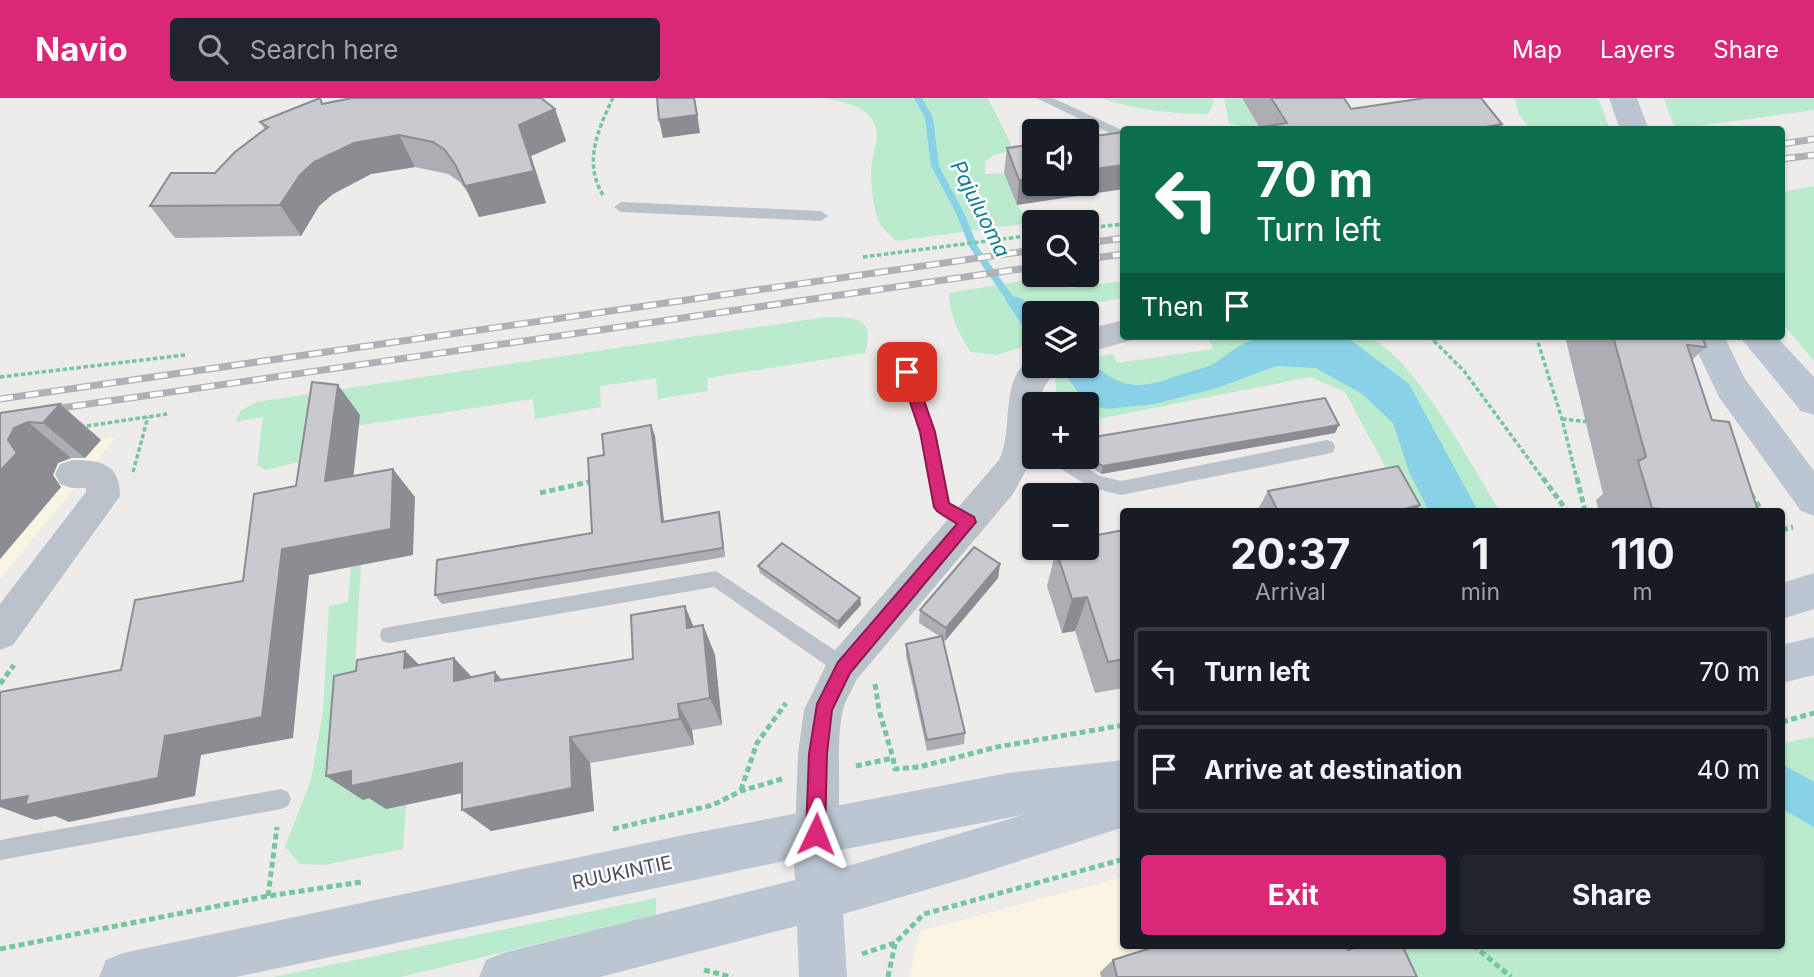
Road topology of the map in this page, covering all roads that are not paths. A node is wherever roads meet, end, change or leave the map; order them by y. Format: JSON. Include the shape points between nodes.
{"nodes":[{"id":1,"x":1042,"y":98,"type":"edge"},
{"id":2,"x":1623,"y":98,"type":"edge"},
{"id":3,"x":1634,"y":126,"type":"edge"},
{"id":4,"x":1120,"y":134,"type":"edge"},
{"id":5,"x":621,"y":207,"type":"road end"},
{"id":6,"x":821,"y":216,"type":"dead end"},
{"id":7,"x":1120,"y":332,"type":"edge"},
{"id":8,"x":1099,"y":338,"type":"edge"},
{"id":9,"x":1709,"y":340,"type":"edge"},
{"id":10,"x":1760,"y":340,"type":"edge"},
{"id":11,"x":907,"y":372,"type":"dead end"},
{"id":12,"x":1814,"y":401,"type":"edge"},
{"id":13,"x":1327,"y":447,"type":"dead end"},
{"id":14,"x":1022,"y":450,"type":"edge"},
{"id":15,"x":1075,"y":469,"type":"edge"},
{"id":16,"x":72,"y":474,"type":"dead end"},
{"id":17,"x":1814,"y":500,"type":"edge"},
{"id":18,"x":968,"y":522,"type":"junction"},
{"id":19,"x":1814,"y":591,"type":"edge"},
{"id":20,"x":1785,"y":600,"type":"edge"},
{"id":21,"x":0,"y":633,"type":"edge"},
{"id":22,"x":389,"y":635,"type":"dead end"},
{"id":23,"x":1814,"y":656,"type":"edge"},
{"id":24,"x":1785,"y":663,"type":"edge"},
{"id":25,"x":844,"y":667,"type":"junction"},
{"id":26,"x":1120,"y":782,"type":"edge"},
{"id":27,"x":281,"y":799,"type":"road end"},
{"id":28,"x":1120,"y":806,"type":"edge"},
{"id":29,"x":816,"y":834,"type":"junction"},
{"id":30,"x":0,"y":850,"type":"edge"},
{"id":31,"x":818,"y":897,"type":"junction"},
{"id":32,"x":123,"y":977,"type":"edge"},
{"id":33,"x":503,"y":977,"type":"edge"},
{"id":34,"x":823,"y":977,"type":"edge"}],
"edges":[{"from":1,"to":4,"type":"lane"},
{"from":2,"to":3,"type":"main road"},
{"from":5,"to":6,"type":"lane"},
{"from":7,"to":8,"type":"street"},
{"from":9,"to":17,"type":"main road","via":[[1731,387]]},
{"from":10,"to":12,"type":"main road"},
{"from":11,"to":18,"type":"lane","via":[[928,432],[942,507]]},
{"from":13,"to":15,"type":"lane","via":[[1121,488],[1096,482]]},
{"from":14,"to":18,"type":"street"},
{"from":16,"to":21,"type":"street","via":[[93,474],[103,482],[103,496]]},
{"from":18,"to":25,"type":"street"},
{"from":19,"to":20,"type":"main road"},
{"from":22,"to":25,"type":"lane","via":[[716,579]]},
{"from":23,"to":24,"type":"main road"},
{"from":25,"to":29,"type":"street","via":[[823,710]]},
{"from":26,"to":29,"type":"main road","name":"RUUKINTIE","via":[[1008,795]]},
{"from":27,"to":30,"type":"lane"},
{"from":28,"to":31,"type":"main road"},
{"from":29,"to":31,"type":"main road"},
{"from":29,"to":32,"type":"main road","name":"RUUKINTIE"},
{"from":31,"to":33,"type":"main road"},
{"from":31,"to":34,"type":"main road"}]}
